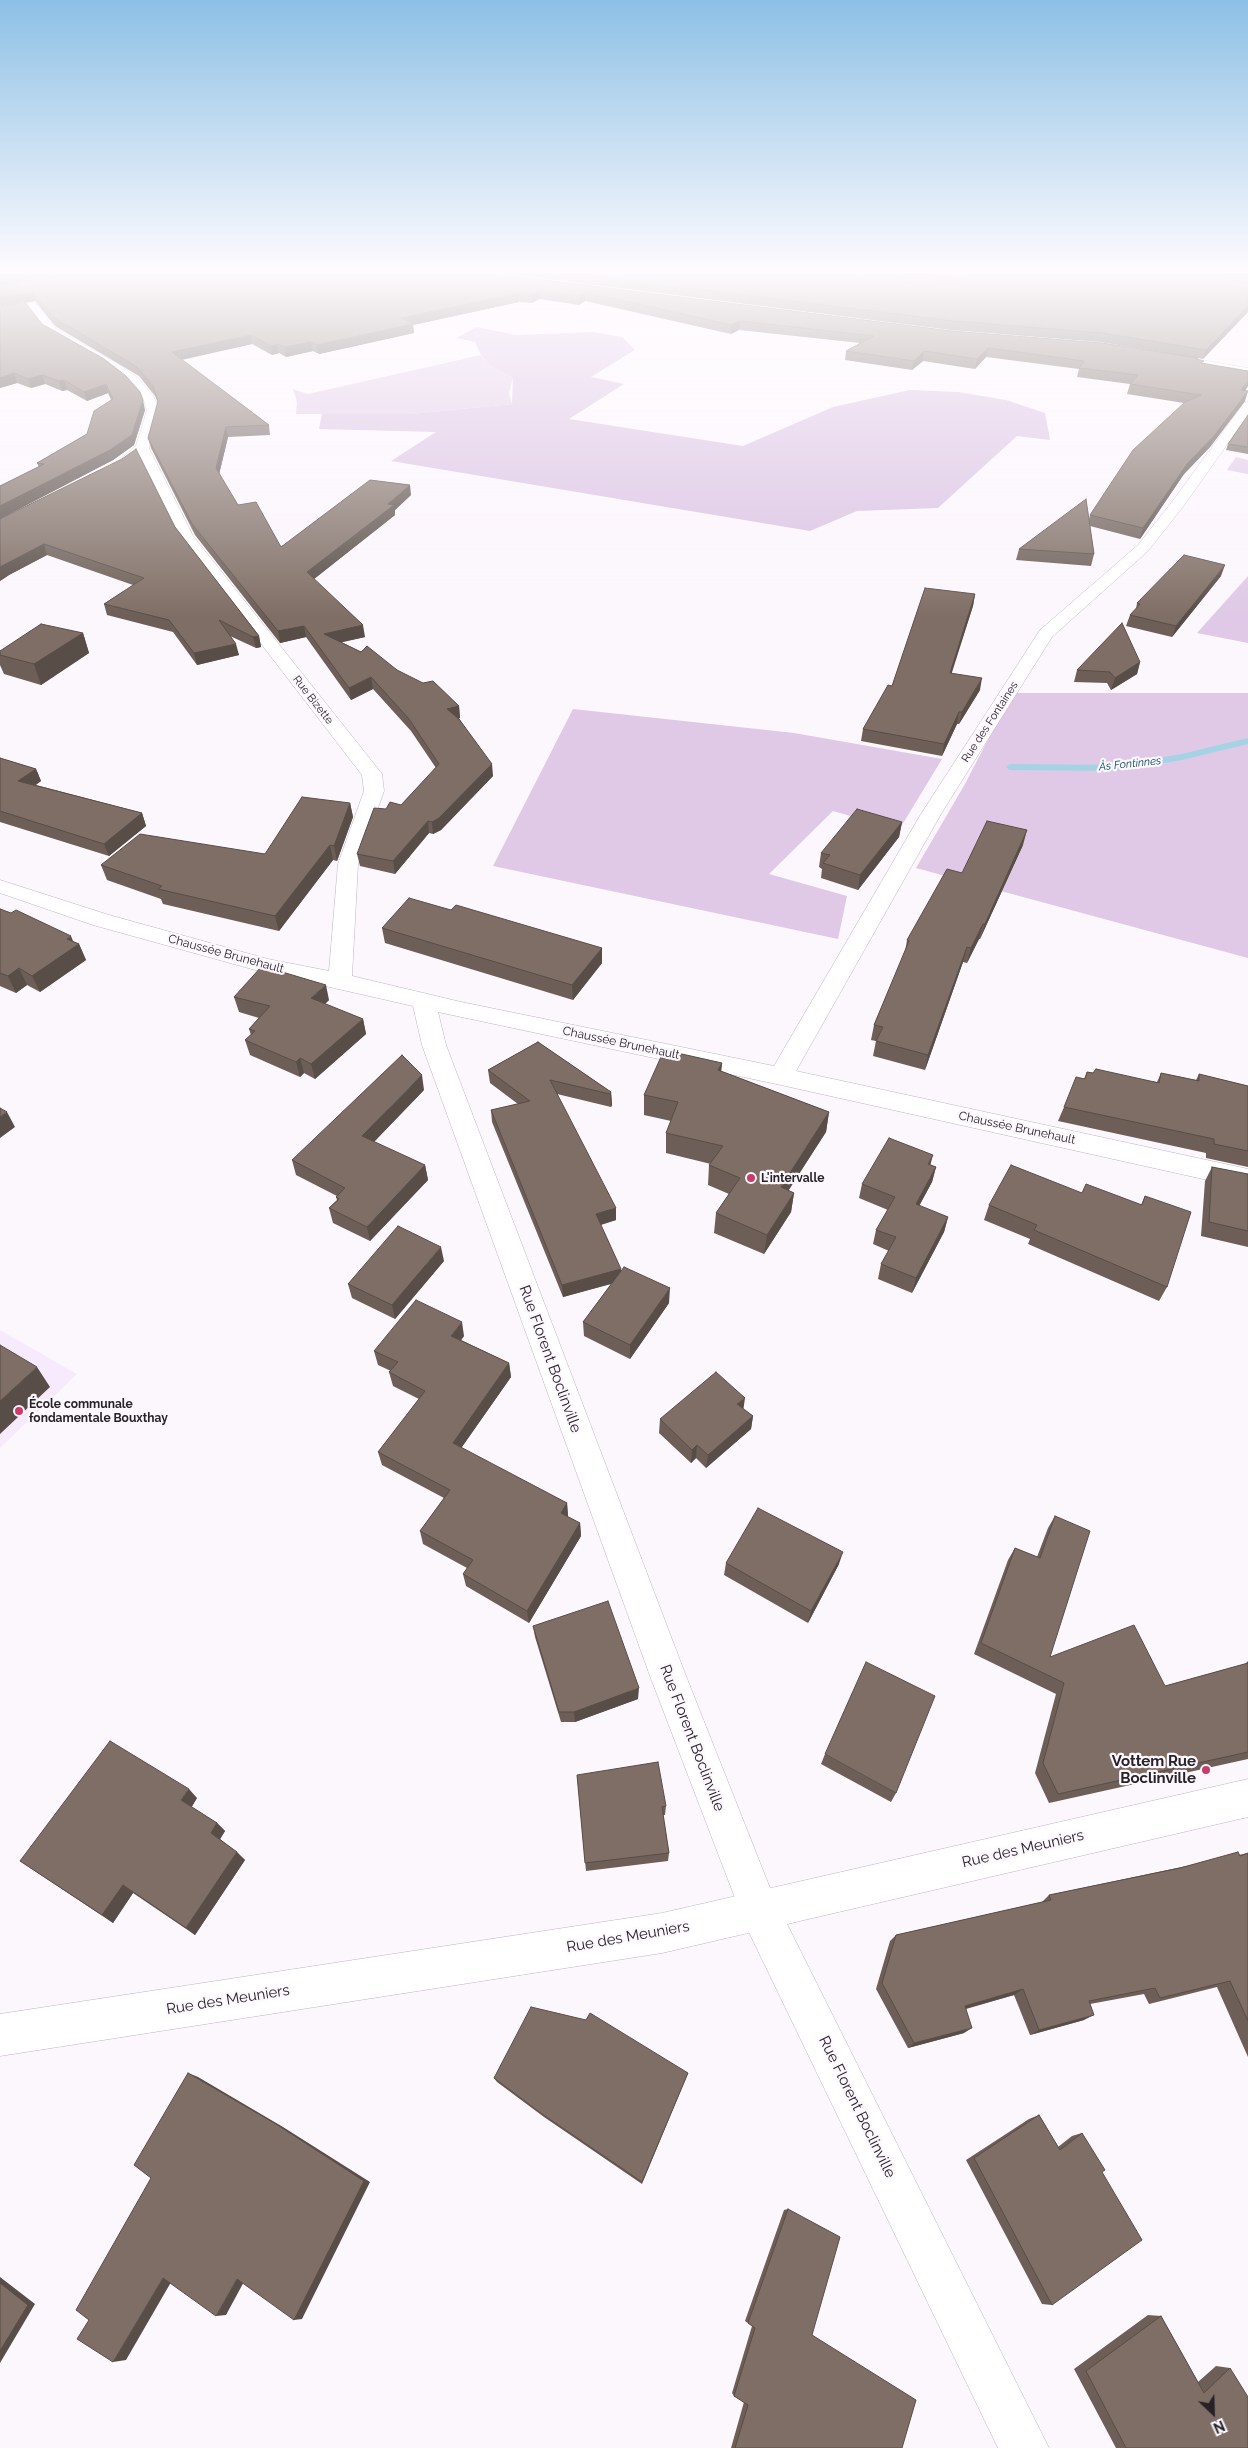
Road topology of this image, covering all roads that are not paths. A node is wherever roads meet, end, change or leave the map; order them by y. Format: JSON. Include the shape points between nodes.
{"nodes":[{"id":1,"x":140,"y":388,"type":"edge"},
{"id":2,"x":1248,"y":406,"type":"edge"},
{"id":3,"x":142,"y":448,"type":"junction"},
{"id":4,"x":119,"y":465,"type":"edge"},
{"id":5,"x":0,"y":886,"type":"edge"},
{"id":6,"x":340,"y":981,"type":"junction"},
{"id":7,"x":424,"y":1002,"type":"junction"},
{"id":8,"x":781,"y":1076,"type":"junction"},
{"id":9,"x":1248,"y":1179,"type":"edge"},
{"id":10,"x":1248,"y":1798,"type":"edge"},
{"id":11,"x":760,"y":1910,"type":"junction"},
{"id":12,"x":0,"y":2035,"type":"edge"},
{"id":13,"x":1024,"y":2448,"type":"edge"}],
"edges":[{"from":1,"to":3,"type":"street","via":[[150,400],[153,410]]},
{"from":2,"to":8,"type":"street","name":"Rue des Fontaines","via":[[1143,548],[1046,634],[931,814]]},
{"from":3,"to":4,"type":"street"},
{"from":3,"to":6,"type":"street","name":"Rue Bizette","via":[[186,537],[372,774],[374,791],[348,864]]},
{"from":5,"to":6,"type":"street","name":"Chaussée Brunehault","via":[[101,920],[258,964]]},
{"from":6,"to":7,"type":"street","name":"Chaussée Brunehault"},
{"from":7,"to":8,"type":"street","name":"Chaussée Brunehault"},
{"from":7,"to":11,"type":"street","name":"Rue Florent Boclinville","via":[[434,1045],[668,1676]]},
{"from":8,"to":9,"type":"street","name":"Chaussée Brunehault"},
{"from":10,"to":11,"type":"street","name":"Rue des Meuniers"},
{"from":11,"to":12,"type":"street","name":"Rue des Meuniers","via":[[662,1933]]},
{"from":11,"to":13,"type":"street","name":"Rue Florent Boclinville"}]}
